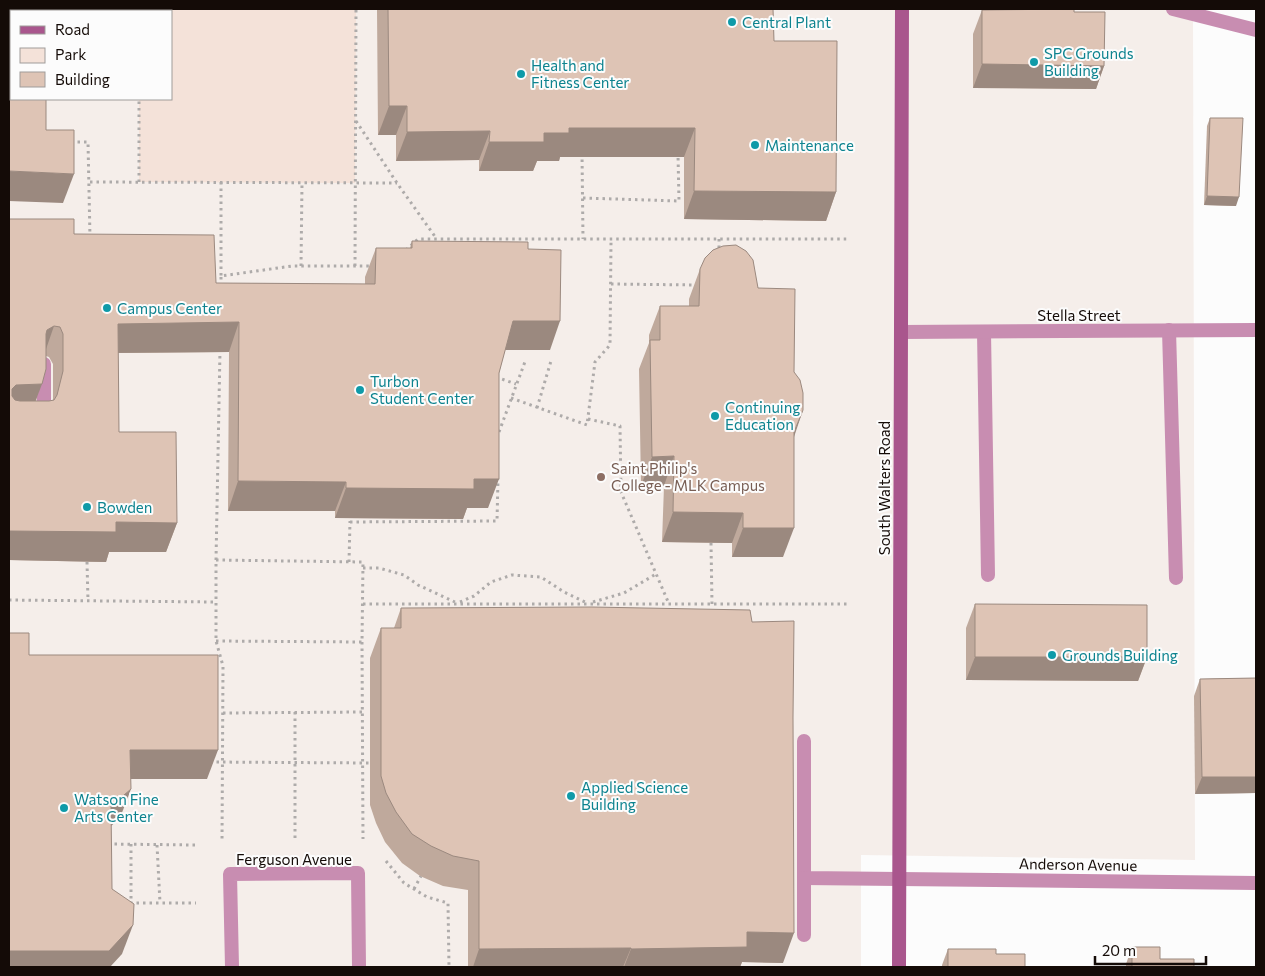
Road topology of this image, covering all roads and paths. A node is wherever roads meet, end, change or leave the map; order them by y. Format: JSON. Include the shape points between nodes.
{"nodes":[{"id":1,"x":356,"y":9,"type":"edge"},
{"id":2,"x":902,"y":9,"type":"edge"},
{"id":3,"x":1173,"y":9,"type":"edge"},
{"id":4,"x":1256,"y":30,"type":"edge"},
{"id":5,"x":139,"y":100,"type":"edge"},
{"id":6,"x":356,"y":120,"type":"junction"},
{"id":7,"x":68,"y":142,"type":"edge"},
{"id":8,"x":582,"y":145,"type":"edge"},
{"id":9,"x":678,"y":153,"type":"edge"},
{"id":10,"x":90,"y":182,"type":"junction"},
{"id":11,"x":139,"y":182,"type":"junction"},
{"id":12,"x":221,"y":182,"type":"junction"},
{"id":13,"x":302,"y":183,"type":"junction"},
{"id":14,"x":355,"y":183,"type":"junction"},
{"id":15,"x":397,"y":183,"type":"junction"},
{"id":16,"x":582,"y":198,"type":"junction"},
{"id":17,"x":436,"y":238,"type":"junction"},
{"id":18,"x":583,"y":238,"type":"junction"},
{"id":19,"x":719,"y":239,"type":"junction"},
{"id":20,"x":848,"y":239,"type":"dead end"},
{"id":21,"x":611,"y":242,"type":"dead end"},
{"id":22,"x":90,"y":246,"type":"edge"},
{"id":23,"x":399,"y":255,"type":"edge"},
{"id":24,"x":719,"y":257,"type":"edge"},
{"id":25,"x":301,"y":266,"type":"junction"},
{"id":26,"x":355,"y":266,"type":"junction"},
{"id":27,"x":379,"y":266,"type":"edge"},
{"id":28,"x":221,"y":276,"type":"junction"},
{"id":29,"x":611,"y":284,"type":"junction"},
{"id":30,"x":696,"y":285,"type":"dead end"},
{"id":31,"x":220,"y":295,"type":"edge"},
{"id":32,"x":1169,"y":330,"type":"junction"},
{"id":33,"x":1256,"y":330,"type":"edge"},
{"id":34,"x":901,"y":332,"type":"junction"},
{"id":35,"x":984,"y":332,"type":"junction"},
{"id":36,"x":220,"y":344,"type":"edge"},
{"id":37,"x":526,"y":359,"type":"dead end"},
{"id":38,"x":551,"y":361,"type":"dead end"},
{"id":39,"x":44,"y":364,"type":"edge"},
{"id":40,"x":496,"y":377,"type":"edge"},
{"id":41,"x":516,"y":384,"type":"junction"},
{"id":42,"x":511,"y":398,"type":"junction"},
{"id":43,"x":537,"y":408,"type":"junction"},
{"id":44,"x":588,"y":419,"type":"junction"},
{"id":45,"x":9,"y":422,"type":"edge"},
{"id":46,"x":499,"y":439,"type":"edge"},
{"id":47,"x":498,"y":476,"type":"edge"},
{"id":48,"x":711,"y":543,"type":"edge"},
{"id":49,"x":216,"y":560,"type":"junction"},
{"id":50,"x":87,"y":562,"type":"edge"},
{"id":51,"x":349,"y":562,"type":"junction"},
{"id":52,"x":363,"y":568,"type":"junction"},
{"id":53,"x":656,"y":574,"type":"junction"},
{"id":54,"x":988,"y":575,"type":"dead end"},
{"id":55,"x":1176,"y":578,"type":"dead end"},
{"id":56,"x":9,"y":600,"type":"edge"},
{"id":57,"x":88,"y":601,"type":"junction"},
{"id":58,"x":216,"y":602,"type":"junction"},
{"id":59,"x":363,"y":604,"type":"junction"},
{"id":60,"x":458,"y":604,"type":"junction"},
{"id":61,"x":588,"y":604,"type":"junction"},
{"id":62,"x":669,"y":604,"type":"junction"},
{"id":63,"x":712,"y":604,"type":"junction"},
{"id":64,"x":849,"y":604,"type":"dead end"},
{"id":65,"x":216,"y":641,"type":"junction"},
{"id":66,"x":362,"y":642,"type":"junction"},
{"id":67,"x":295,"y":712,"type":"junction"},
{"id":68,"x":363,"y":712,"type":"junction"},
{"id":69,"x":223,"y":713,"type":"junction"},
{"id":70,"x":804,"y":741,"type":"dead end"},
{"id":71,"x":207,"y":762,"type":"edge"},
{"id":72,"x":223,"y":762,"type":"junction"},
{"id":73,"x":295,"y":763,"type":"junction"},
{"id":74,"x":363,"y":763,"type":"junction"},
{"id":75,"x":370,"y":763,"type":"dead end"},
{"id":76,"x":363,"y":839,"type":"dead end"},
{"id":77,"x":222,"y":840,"type":"dead end"},
{"id":78,"x":295,"y":840,"type":"dead end"},
{"id":79,"x":101,"y":844,"type":"edge"},
{"id":80,"x":131,"y":844,"type":"junction"},
{"id":81,"x":158,"y":845,"type":"junction"},
{"id":82,"x":197,"y":846,"type":"dead end"},
{"id":83,"x":386,"y":861,"type":"dead end"},
{"id":84,"x":420,"y":876,"type":"dead end"},
{"id":85,"x":804,"y":878,"type":"junction"},
{"id":86,"x":899,"y":879,"type":"junction"},
{"id":87,"x":1256,"y":883,"type":"edge"},
{"id":88,"x":414,"y":889,"type":"junction"},
{"id":89,"x":121,"y":903,"type":"edge"},
{"id":90,"x":131,"y":904,"type":"junction"},
{"id":91,"x":160,"y":904,"type":"junction"},
{"id":92,"x":196,"y":904,"type":"dead end"},
{"id":93,"x":804,"y":935,"type":"dead end"},
{"id":94,"x":232,"y":967,"type":"edge"},
{"id":95,"x":359,"y":967,"type":"edge"},
{"id":96,"x":449,"y":967,"type":"edge"},
{"id":97,"x":899,"y":967,"type":"edge"}],
"edges":[{"from":1,"to":6,"type":"path"},
{"from":2,"to":34,"type":"main road","name":"South Walters Road"},
{"from":3,"to":4,"type":"street"},
{"from":5,"to":11,"type":"path"},
{"from":6,"to":14,"type":"path"},
{"from":6,"to":15,"type":"path"},
{"from":7,"to":10,"type":"path","via":[[88,142]]},
{"from":8,"to":16,"type":"path"},
{"from":9,"to":16,"type":"path","via":[[679,201]]},
{"from":10,"to":11,"type":"path"},
{"from":10,"to":22,"type":"path"},
{"from":11,"to":12,"type":"path"},
{"from":12,"to":13,"type":"path"},
{"from":12,"to":28,"type":"path"},
{"from":13,"to":14,"type":"path"},
{"from":13,"to":25,"type":"path"},
{"from":14,"to":15,"type":"path"},
{"from":14,"to":26,"type":"path"},
{"from":15,"to":17,"type":"path"},
{"from":16,"to":18,"type":"path"},
{"from":17,"to":18,"type":"path"},
{"from":17,"to":23,"type":"path","via":[[418,238]]},
{"from":18,"to":19,"type":"path"},
{"from":19,"to":20,"type":"path"},
{"from":19,"to":24,"type":"path"},
{"from":21,"to":29,"type":"path"},
{"from":25,"to":26,"type":"path"},
{"from":25,"to":28,"type":"path"},
{"from":26,"to":27,"type":"path"},
{"from":28,"to":31,"type":"path"},
{"from":29,"to":30,"type":"path"},
{"from":29,"to":44,"type":"path","via":[[610,345],[595,362]]},
{"from":32,"to":33,"type":"street","name":"Stella Street"},
{"from":32,"to":35,"type":"street","name":"Stella Street"},
{"from":32,"to":55,"type":"street"},
{"from":34,"to":35,"type":"street","name":"Stella Street"},
{"from":34,"to":86,"type":"main road","name":"South Walters Road"},
{"from":35,"to":54,"type":"street"},
{"from":36,"to":49,"type":"path"},
{"from":37,"to":41,"type":"path"},
{"from":38,"to":43,"type":"path"},
{"from":39,"to":45,"type":"street","via":[[44,400],[38,422]]},
{"from":40,"to":41,"type":"path"},
{"from":41,"to":42,"type":"path"},
{"from":42,"to":43,"type":"path"},
{"from":42,"to":46,"type":"path","via":[[499,430]]},
{"from":43,"to":44,"type":"path","via":[[587,425]]},
{"from":44,"to":53,"type":"path","via":[[620,426],[621,492]]},
{"from":47,"to":51,"type":"path","via":[[497,521],[350,520]]},
{"from":48,"to":63,"type":"path"},
{"from":49,"to":51,"type":"path"},
{"from":49,"to":58,"type":"path"},
{"from":50,"to":57,"type":"path"},
{"from":51,"to":52,"type":"path","via":[[363,562]]},
{"from":52,"to":59,"type":"path"},
{"from":52,"to":60,"type":"path","via":[[380,568],[404,575]]},
{"from":53,"to":61,"type":"path","via":[[624,593]]},
{"from":53,"to":62,"type":"path"},
{"from":56,"to":57,"type":"path"},
{"from":57,"to":58,"type":"path"},
{"from":58,"to":65,"type":"path"},
{"from":59,"to":60,"type":"path"},
{"from":59,"to":66,"type":"path"},
{"from":60,"to":61,"type":"path"},
{"from":60,"to":61,"type":"path","via":[[491,582],[512,575],[542,576]]},
{"from":61,"to":62,"type":"path"},
{"from":62,"to":63,"type":"path"},
{"from":63,"to":64,"type":"path"},
{"from":65,"to":66,"type":"path"},
{"from":65,"to":69,"type":"path","via":[[223,666]]},
{"from":66,"to":68,"type":"path"},
{"from":67,"to":68,"type":"path"},
{"from":67,"to":69,"type":"path"},
{"from":67,"to":73,"type":"path"},
{"from":68,"to":74,"type":"path"},
{"from":69,"to":72,"type":"path"},
{"from":70,"to":85,"type":"street"},
{"from":71,"to":72,"type":"path"},
{"from":72,"to":73,"type":"path"},
{"from":72,"to":77,"type":"path"},
{"from":73,"to":74,"type":"path"},
{"from":73,"to":78,"type":"path"},
{"from":74,"to":75,"type":"path"},
{"from":74,"to":76,"type":"path"},
{"from":79,"to":80,"type":"path"},
{"from":80,"to":81,"type":"path"},
{"from":80,"to":90,"type":"path"},
{"from":81,"to":82,"type":"path"},
{"from":81,"to":91,"type":"path"},
{"from":83,"to":88,"type":"path","via":[[404,883]]},
{"from":84,"to":88,"type":"path"},
{"from":85,"to":86,"type":"street","name":"Anderson Avenue"},
{"from":85,"to":93,"type":"street"},
{"from":86,"to":87,"type":"street","name":"Anderson Avenue"},
{"from":86,"to":97,"type":"main road","name":"South Walters Road"},
{"from":88,"to":96,"type":"path","via":[[448,904]]},
{"from":89,"to":90,"type":"path"},
{"from":90,"to":91,"type":"path"},
{"from":91,"to":92,"type":"path"},
{"from":94,"to":95,"type":"street","name":"Ferguson Avenue","via":[[230,874],[358,873]]}]}
